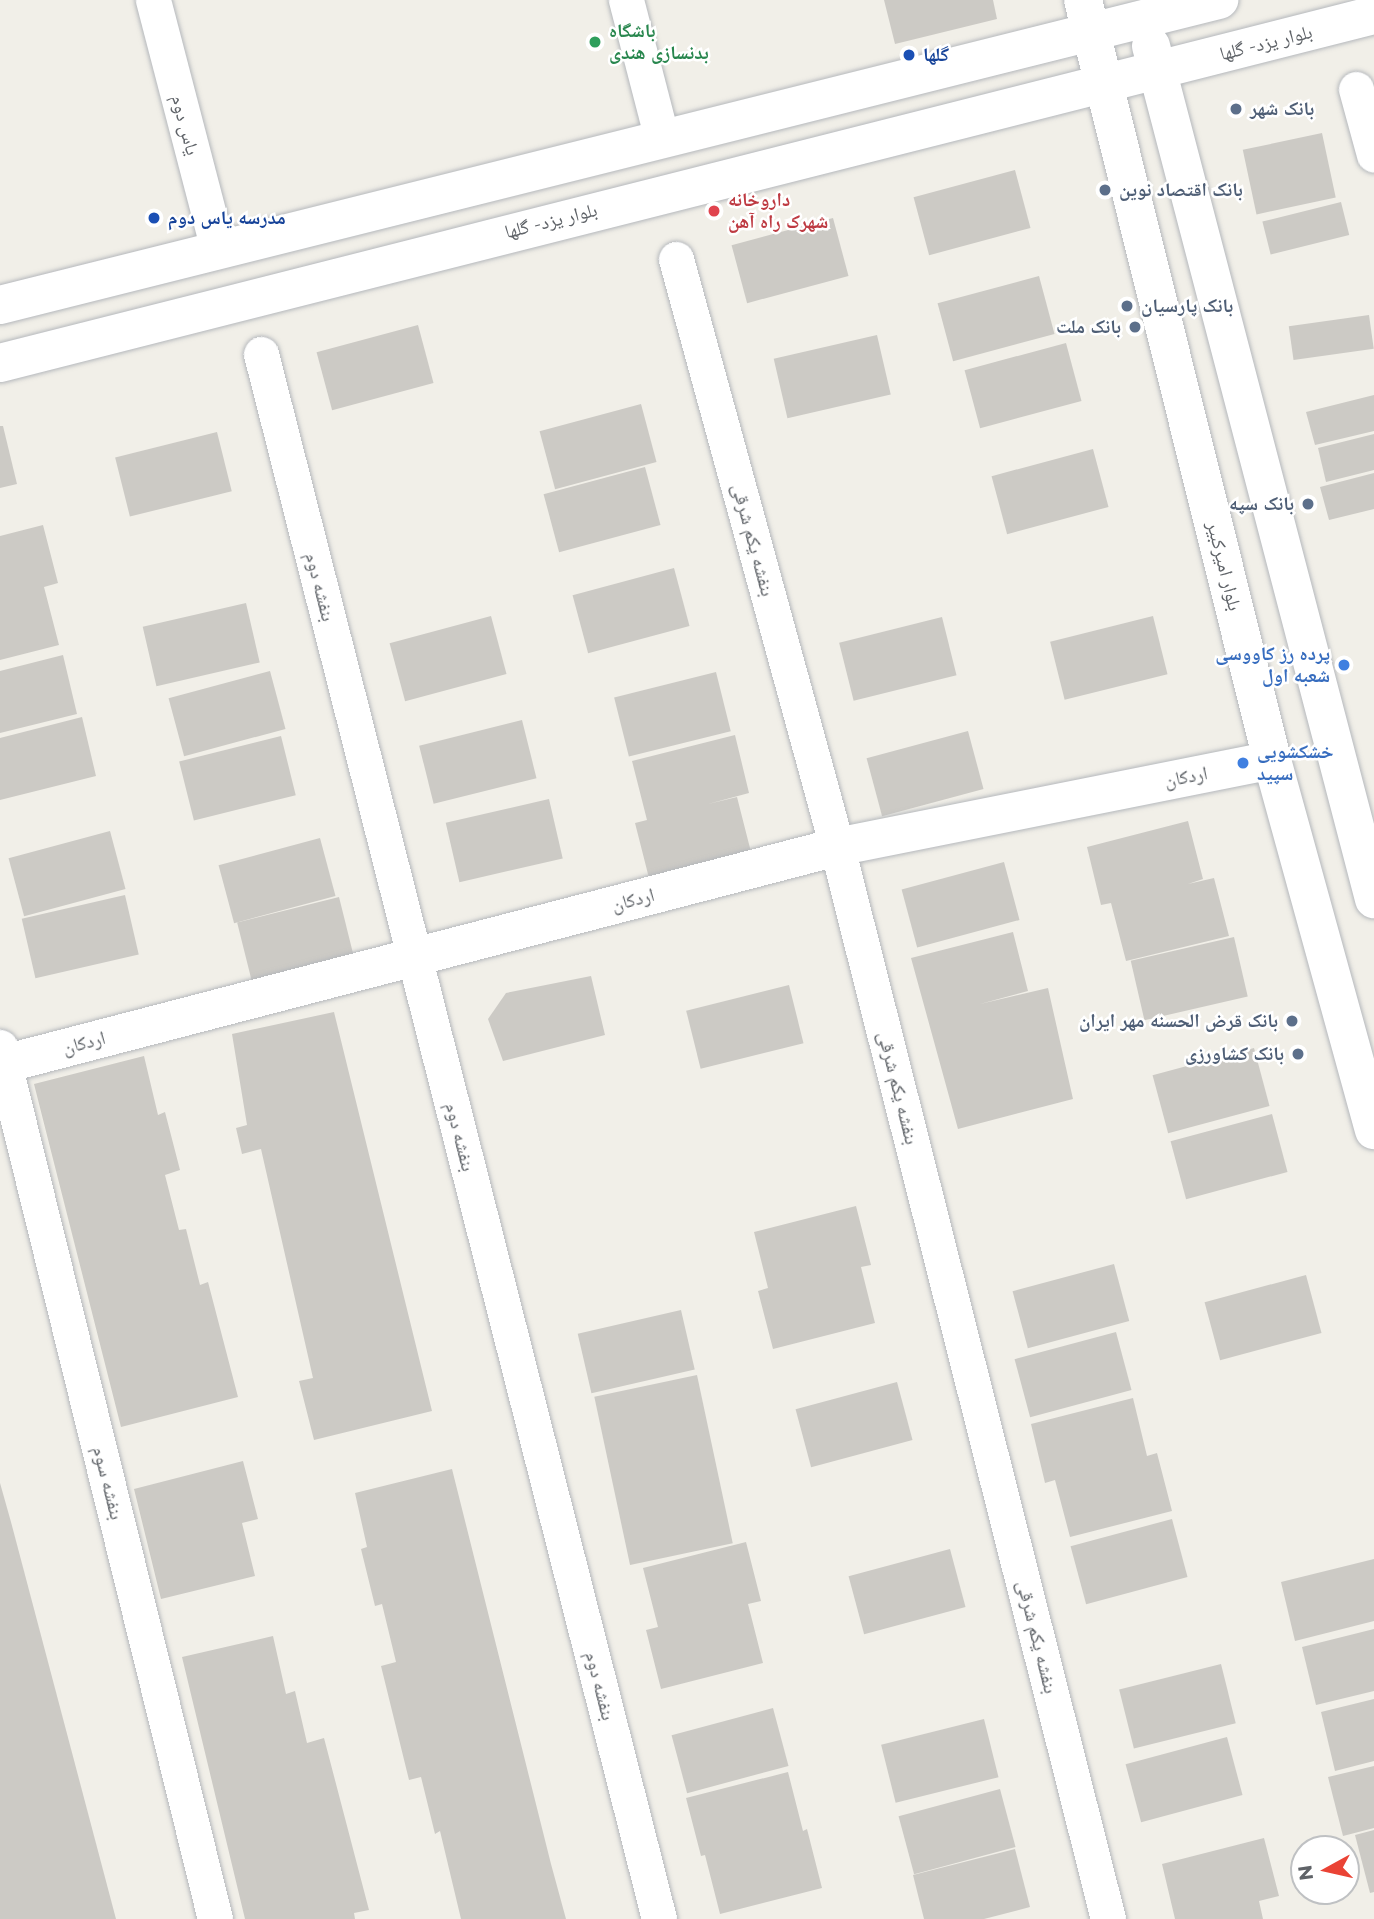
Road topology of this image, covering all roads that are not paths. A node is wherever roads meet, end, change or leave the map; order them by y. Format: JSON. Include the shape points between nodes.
{"nodes":[{"id":1,"x":153,"y":0,"type":"edge"},
{"id":2,"x":626,"y":0,"type":"edge"},
{"id":3,"x":1219,"y":0,"type":"edge"},
{"id":4,"x":1141,"y":9,"type":"edge"},
{"id":5,"x":1374,"y":15,"type":"edge"},
{"id":6,"x":1087,"y":16,"type":"edge"},
{"id":7,"x":1157,"y":69,"type":"junction"},
{"id":8,"x":1104,"y":82,"type":"junction"},
{"id":9,"x":1356,"y":89,"type":"dead end"},
{"id":10,"x":662,"y":139,"type":"junction"},
{"id":11,"x":1374,"y":155,"type":"edge"},
{"id":12,"x":218,"y":250,"type":"junction"},
{"id":13,"x":676,"y":259,"type":"dead end"},
{"id":14,"x":0,"y":305,"type":"edge"},
{"id":15,"x":261,"y":354,"type":"dead end"},
{"id":16,"x":0,"y":363,"type":"edge"},
{"id":17,"x":1272,"y":760,"type":"junction"},
{"id":18,"x":837,"y":847,"type":"junction"},
{"id":19,"x":1374,"y":899,"type":"edge"},
{"id":20,"x":414,"y":957,"type":"junction"},
{"id":21,"x":2,"y":1058,"type":"edge"},
{"id":22,"x":1374,"y":1130,"type":"edge"},
{"id":23,"x":215,"y":1919,"type":"edge"},
{"id":24,"x":659,"y":1919,"type":"edge"},
{"id":25,"x":1108,"y":1919,"type":"edge"}],
"edges":[{"from":1,"to":12,"type":"street","name":"یاس دوم"},
{"from":2,"to":10,"type":"street"},
{"from":3,"to":4,"type":"main road"},
{"from":4,"to":6,"type":"main road"},
{"from":4,"to":7,"type":"main road"},
{"from":5,"to":7,"type":"main road","name":"بلوار یزد- گلها"},
{"from":6,"to":8,"type":"main road","name":"بلوار امیرکبیر"},
{"from":6,"to":10,"type":"main road"},
{"from":7,"to":8,"type":"main road","name":"بلوار یزد- گلها"},
{"from":7,"to":19,"type":"main road"},
{"from":8,"to":16,"type":"main road","name":"بلوار یزد- گلها"},
{"from":8,"to":17,"type":"main road","name":"بلوار امیرکبیر"},
{"from":9,"to":11,"type":"street"},
{"from":10,"to":12,"type":"main road"},
{"from":12,"to":14,"type":"main road"},
{"from":13,"to":18,"type":"street","name":"بنفشه یکم شرقی"},
{"from":15,"to":20,"type":"street","name":"بنفشه دوم"},
{"from":17,"to":18,"type":"main road","name":"اردکان"},
{"from":17,"to":22,"type":"main road","name":"بلوار امیرکبیر"},
{"from":18,"to":20,"type":"main road","name":"اردکان"},
{"from":18,"to":25,"type":"street","name":"بنفشه یکم شرقی"},
{"from":20,"to":21,"type":"main road","name":"اردکان"},
{"from":20,"to":24,"type":"street","name":"بنفشه دوم"},
{"from":21,"to":23,"type":"street","name":"بنفشه سوم"}]}
